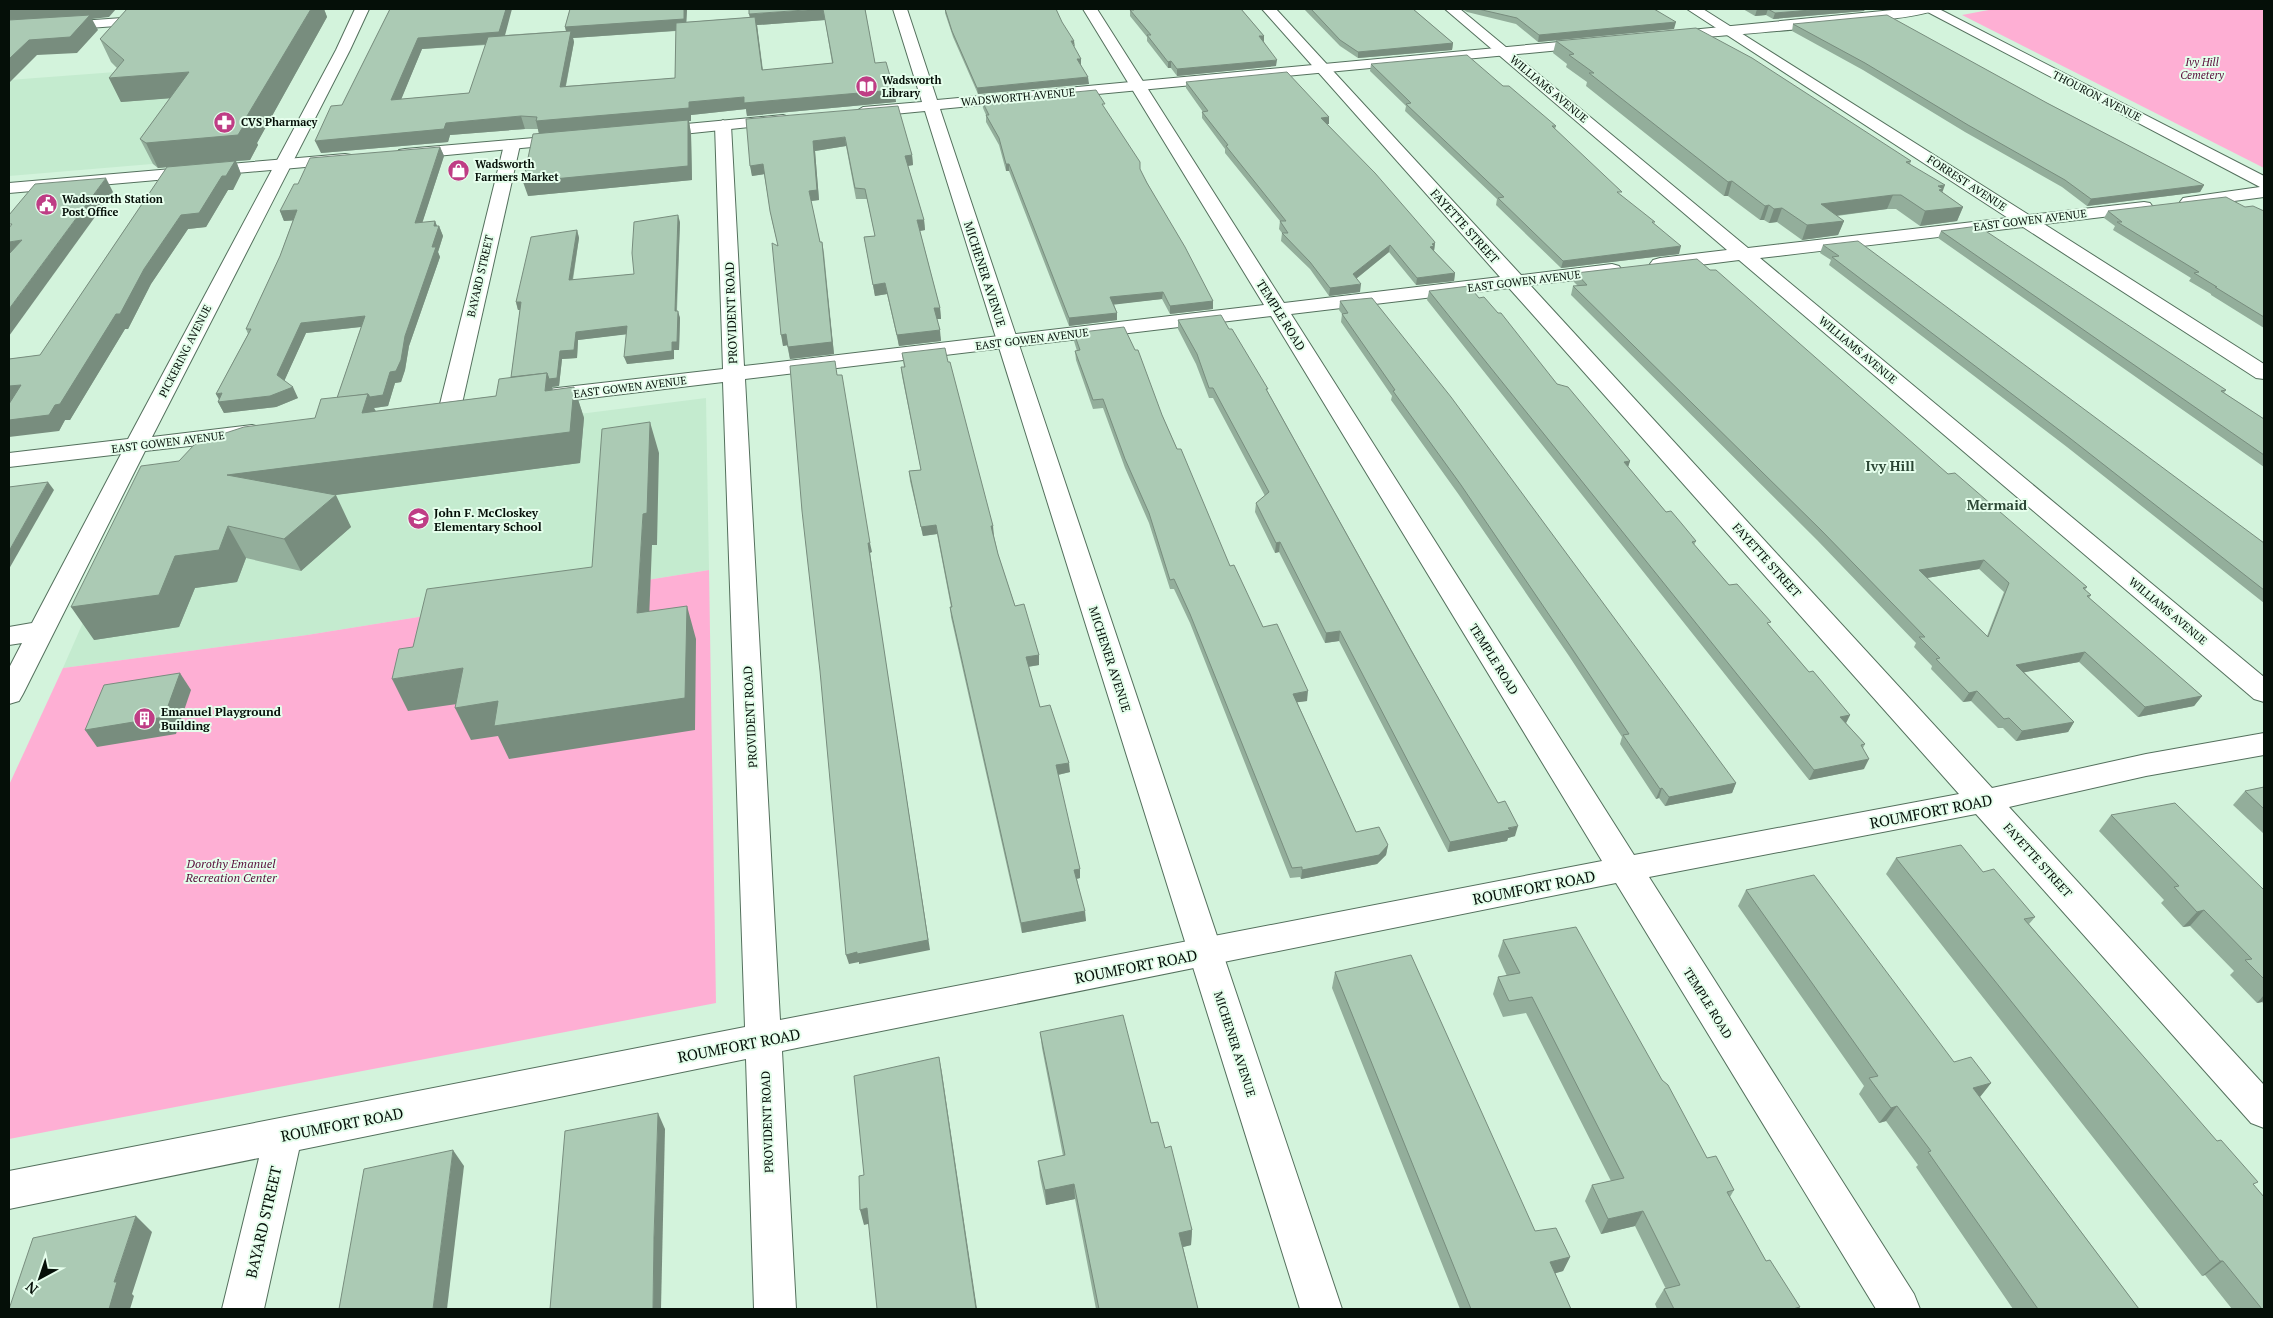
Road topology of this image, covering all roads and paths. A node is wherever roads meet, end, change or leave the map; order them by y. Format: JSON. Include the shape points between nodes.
{"nodes":[{"id":1,"x":157,"y":9,"type":"edge"},
{"id":2,"x":362,"y":9,"type":"edge"},
{"id":3,"x":900,"y":9,"type":"edge"},
{"id":4,"x":1090,"y":9,"type":"edge"},
{"id":5,"x":1269,"y":9,"type":"edge"},
{"id":6,"x":1452,"y":9,"type":"edge"},
{"id":7,"x":1694,"y":9,"type":"edge"},
{"id":8,"x":1929,"y":9,"type":"edge"},
{"id":9,"x":168,"y":19,"type":"edge"},
{"id":10,"x":148,"y":20,"type":"junction"},
{"id":11,"x":9,"y":30,"type":"edge"},
{"id":12,"x":1728,"y":31,"type":"junction"},
{"id":13,"x":1654,"y":38,"type":"edge"},
{"id":14,"x":1608,"y":42,"type":"edge"},
{"id":15,"x":1503,"y":52,"type":"junction"},
{"id":16,"x":1323,"y":68,"type":"junction"},
{"id":17,"x":1138,"y":86,"type":"junction"},
{"id":18,"x":931,"y":105,"type":"junction"},
{"id":19,"x":850,"y":113,"type":"edge"},
{"id":20,"x":801,"y":118,"type":"edge"},
{"id":21,"x":723,"y":125,"type":"junction"},
{"id":22,"x":638,"y":133,"type":"edge"},
{"id":23,"x":580,"y":139,"type":"edge"},
{"id":24,"x":512,"y":145,"type":"junction"},
{"id":25,"x":392,"y":155,"type":"edge"},
{"id":26,"x":364,"y":158,"type":"edge"},
{"id":27,"x":282,"y":164,"type":"junction"},
{"id":28,"x":2264,"y":183,"type":"edge"},
{"id":29,"x":11,"y":190,"type":"edge"},
{"id":30,"x":2264,"y":192,"type":"edge"},
{"id":31,"x":2026,"y":221,"type":"junction"},
{"id":32,"x":1744,"y":254,"type":"junction"},
{"id":33,"x":1515,"y":281,"type":"junction"},
{"id":34,"x":1278,"y":310,"type":"junction"},
{"id":35,"x":1007,"y":342,"type":"junction"},
{"id":36,"x":2264,"y":373,"type":"edge"},
{"id":37,"x":733,"y":375,"type":"junction"},
{"id":38,"x":517,"y":400,"type":"edge"},
{"id":39,"x":450,"y":408,"type":"edge"},
{"id":40,"x":271,"y":430,"type":"edge"},
{"id":41,"x":136,"y":445,"type":"junction"},
{"id":42,"x":9,"y":460,"type":"edge"},
{"id":43,"x":41,"y":631,"type":"junction"},
{"id":44,"x":9,"y":636,"type":"edge"},
{"id":45,"x":2264,"y":692,"type":"edge"},
{"id":46,"x":9,"y":694,"type":"edge"},
{"id":47,"x":2264,"y":744,"type":"edge"},
{"id":48,"x":1984,"y":801,"type":"junction"},
{"id":49,"x":1624,"y":870,"type":"junction"},
{"id":50,"x":1205,"y":953,"type":"junction"},
{"id":51,"x":764,"y":1041,"type":"junction"},
{"id":52,"x":2264,"y":1111,"type":"edge"},
{"id":53,"x":283,"y":1136,"type":"junction"},
{"id":54,"x":9,"y":1190,"type":"edge"},
{"id":55,"x":243,"y":1309,"type":"edge"},
{"id":56,"x":775,"y":1309,"type":"edge"},
{"id":57,"x":1321,"y":1309,"type":"edge"},
{"id":58,"x":1899,"y":1309,"type":"edge"}],
"edges":[{"from":1,"to":10,"type":"street"},
{"from":2,"to":27,"type":"street","name":"PICKERING AVENUE"},
{"from":3,"to":18,"type":"street","name":"MICHENER AVENUE"},
{"from":4,"to":17,"type":"street","name":"TEMPLE ROAD"},
{"from":5,"to":16,"type":"street","name":"FAYETTE STREET"},
{"from":6,"to":15,"type":"street","name":"WILLIAMS AVENUE"},
{"from":7,"to":12,"type":"street","name":"FORREST AVENUE"},
{"from":8,"to":12,"type":"street"},
{"from":8,"to":28,"type":"street","name":"THOURON AVENUE"},
{"from":9,"to":10,"type":"street"},
{"from":10,"to":11,"type":"street"},
{"from":12,"to":13,"type":"street"},
{"from":12,"to":31,"type":"street","name":"FORREST AVENUE"},
{"from":14,"to":15,"type":"street","name":"WADSWORTH AVENUE"},
{"from":15,"to":16,"type":"street","name":"WADSWORTH AVENUE"},
{"from":15,"to":32,"type":"street","name":"WILLIAMS AVENUE"},
{"from":16,"to":17,"type":"street","name":"WADSWORTH AVENUE"},
{"from":16,"to":33,"type":"street","name":"FAYETTE STREET"},
{"from":17,"to":18,"type":"street","name":"WADSWORTH AVENUE"},
{"from":17,"to":34,"type":"street","name":"TEMPLE ROAD"},
{"from":18,"to":19,"type":"street","name":"WADSWORTH AVENUE"},
{"from":18,"to":35,"type":"street","name":"MICHENER AVENUE"},
{"from":20,"to":21,"type":"street"},
{"from":21,"to":22,"type":"street"},
{"from":21,"to":37,"type":"street","name":"PROVIDENT ROAD"},
{"from":23,"to":24,"type":"street"},
{"from":24,"to":25,"type":"street"},
{"from":24,"to":39,"type":"street","name":"BAYARD STREET"},
{"from":26,"to":27,"type":"street"},
{"from":27,"to":29,"type":"street"},
{"from":27,"to":41,"type":"street","name":"PICKERING AVENUE"},
{"from":30,"to":31,"type":"street","name":"EAST GOWEN AVENUE"},
{"from":31,"to":32,"type":"street","name":"EAST GOWEN AVENUE"},
{"from":31,"to":36,"type":"street","name":"FORREST AVENUE"},
{"from":32,"to":33,"type":"street","name":"EAST GOWEN AVENUE"},
{"from":32,"to":45,"type":"street","name":"WILLIAMS AVENUE"},
{"from":33,"to":34,"type":"street","name":"EAST GOWEN AVENUE"},
{"from":33,"to":48,"type":"street","name":"FAYETTE STREET"},
{"from":34,"to":35,"type":"street","name":"EAST GOWEN AVENUE"},
{"from":34,"to":49,"type":"street","name":"TEMPLE ROAD"},
{"from":35,"to":37,"type":"street","name":"EAST GOWEN AVENUE"},
{"from":35,"to":50,"type":"street","name":"MICHENER AVENUE"},
{"from":37,"to":38,"type":"street","name":"EAST GOWEN AVENUE"},
{"from":37,"to":51,"type":"street","name":"PROVIDENT ROAD"},
{"from":40,"to":41,"type":"street","name":"EAST GOWEN AVENUE"},
{"from":41,"to":42,"type":"street","name":"EAST GOWEN AVENUE"},
{"from":41,"to":43,"type":"street","name":"PICKERING AVENUE"},
{"from":43,"to":44,"type":"street"},
{"from":43,"to":46,"type":"street","name":"PICKERING AVENUE"},
{"from":47,"to":48,"type":"street","name":"ROUMFORT ROAD","via":[[2146,765]]},
{"from":48,"to":49,"type":"street","name":"ROUMFORT ROAD"},
{"from":48,"to":52,"type":"street","name":"FAYETTE STREET"},
{"from":49,"to":50,"type":"street","name":"ROUMFORT ROAD"},
{"from":49,"to":58,"type":"street","name":"TEMPLE ROAD"},
{"from":50,"to":51,"type":"street","name":"ROUMFORT ROAD"},
{"from":50,"to":57,"type":"street","name":"MICHENER AVENUE"},
{"from":51,"to":53,"type":"street","name":"ROUMFORT ROAD"},
{"from":51,"to":56,"type":"street","name":"PROVIDENT ROAD"},
{"from":53,"to":54,"type":"street","name":"ROUMFORT ROAD"},
{"from":53,"to":55,"type":"street","name":"BAYARD STREET"}]}
